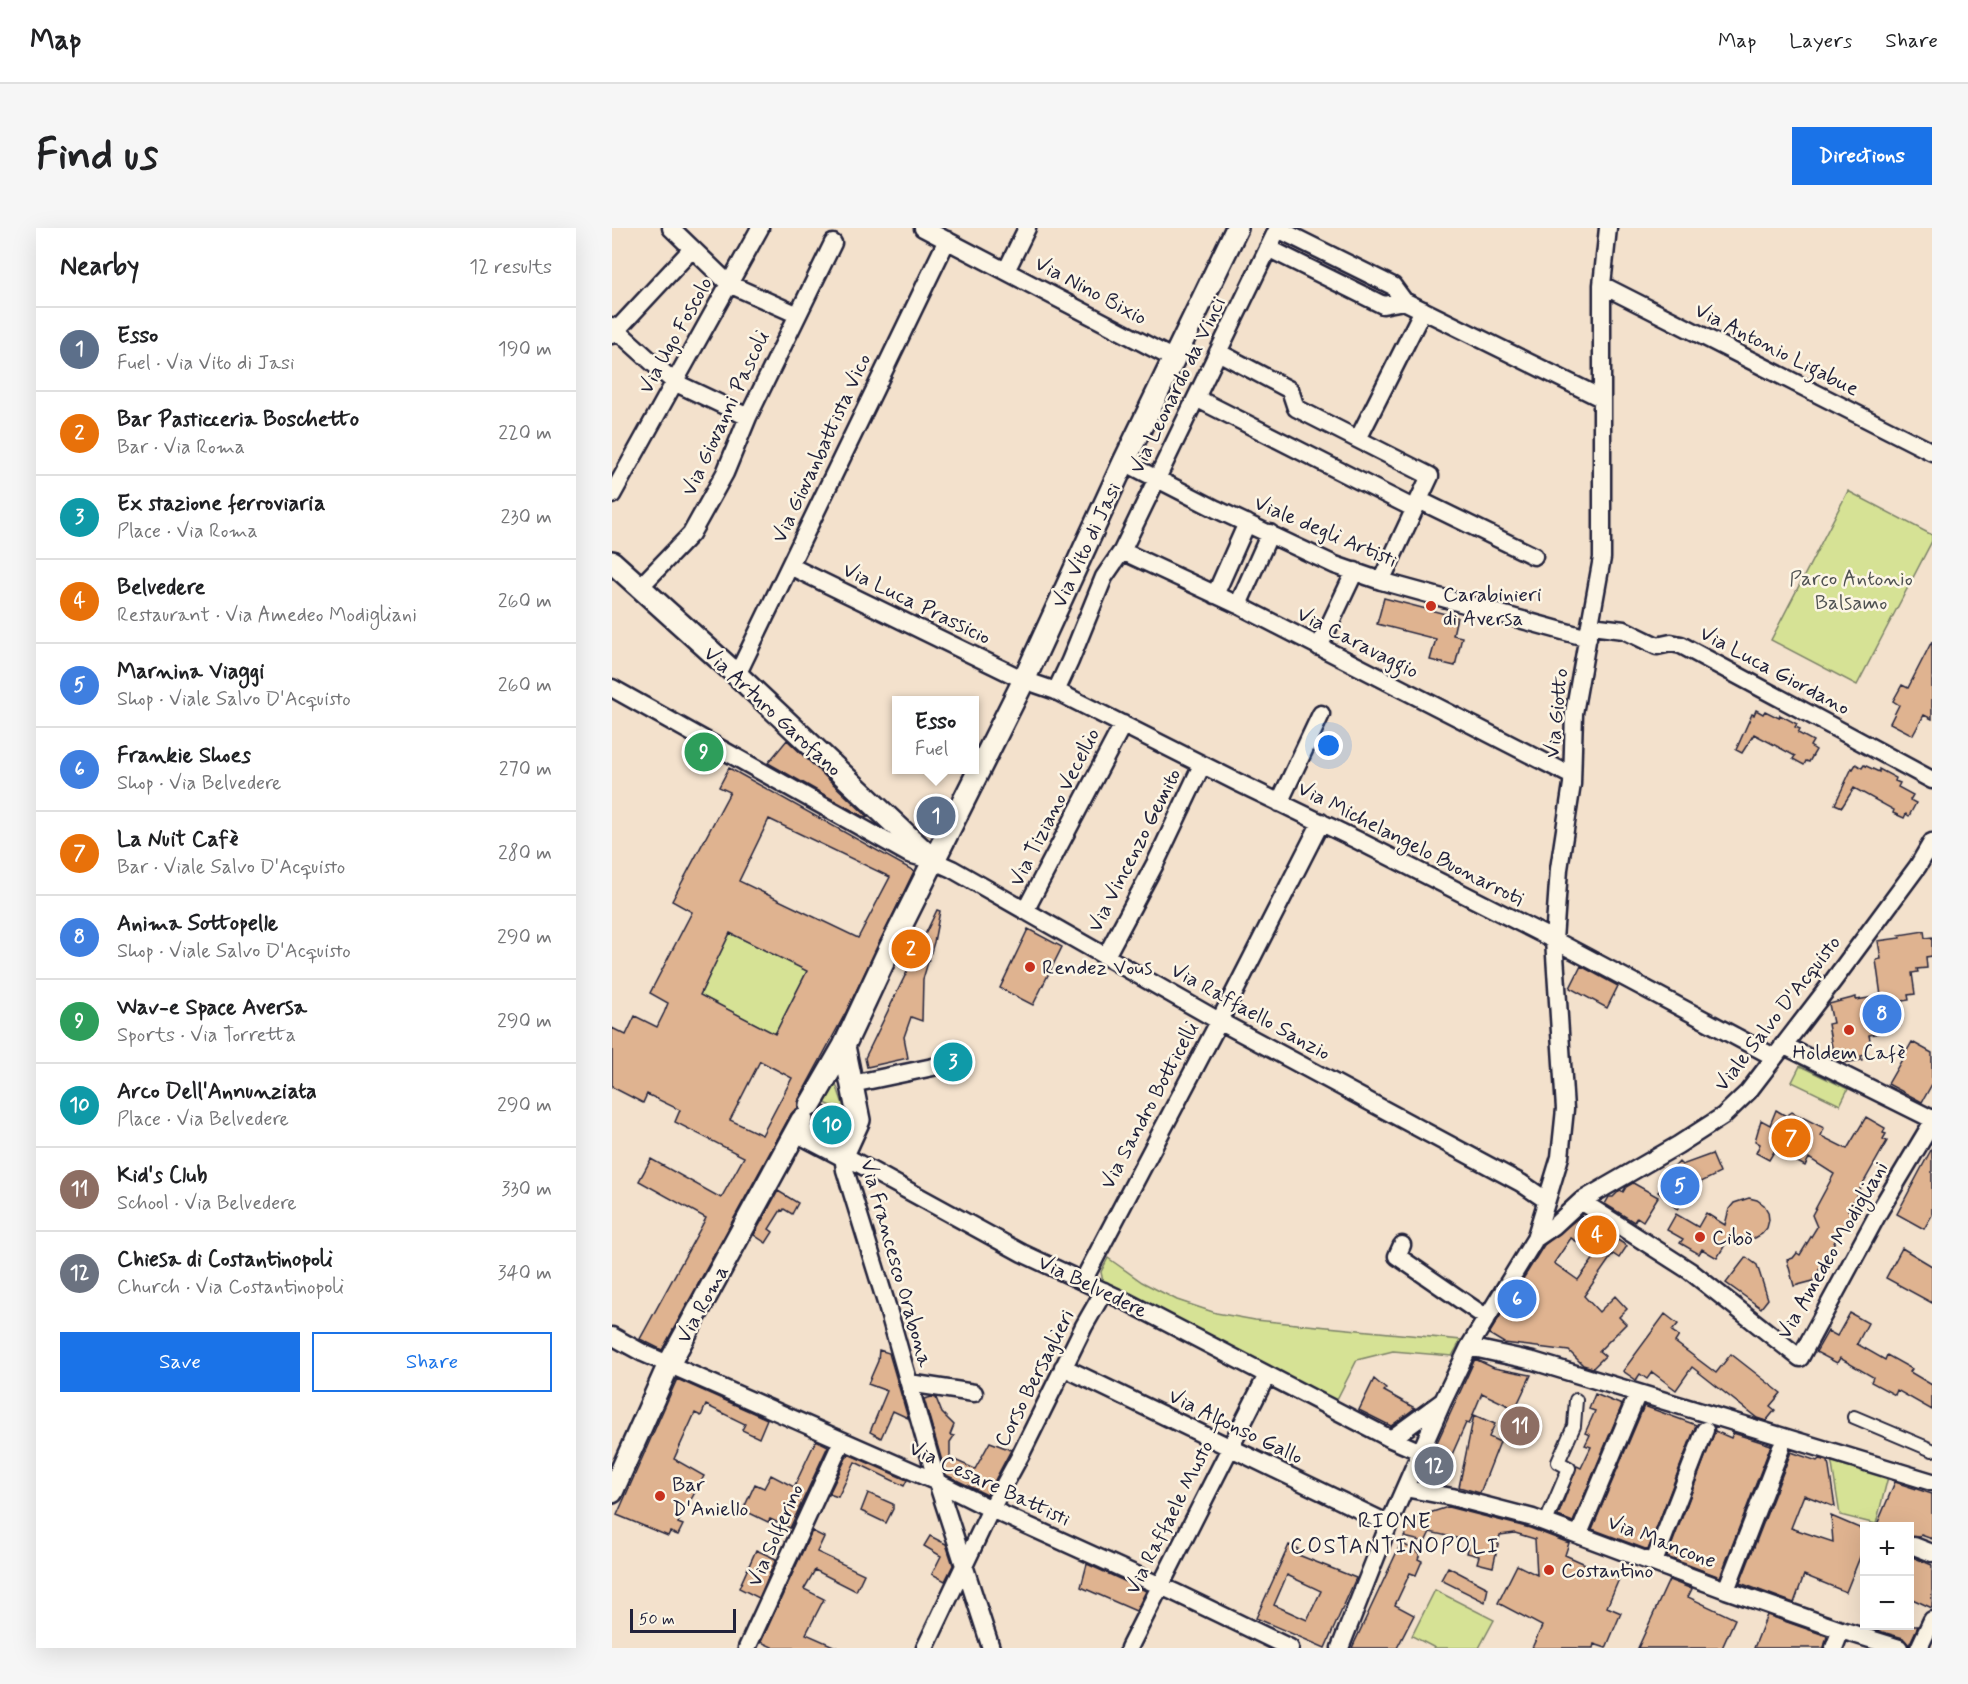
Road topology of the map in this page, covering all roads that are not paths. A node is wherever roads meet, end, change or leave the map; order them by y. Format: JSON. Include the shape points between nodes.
{"nodes":[{"id":1,"x":671,"y":228,"type":"edge"},
{"id":2,"x":760,"y":228,"type":"edge"},
{"id":3,"x":1027,"y":228,"type":"edge"},
{"id":4,"x":1238,"y":228,"type":"edge"},
{"id":5,"x":1278,"y":228,"type":"edge"},
{"id":6,"x":1608,"y":228,"type":"edge"},
{"id":7,"x":935,"y":232,"type":"edge"},
{"id":8,"x":832,"y":243,"type":"dead end"},
{"id":9,"x":1268,"y":248,"type":"junction"},
{"id":10,"x":692,"y":249,"type":"junction"},
{"id":11,"x":1006,"y":271,"type":"junction"},
{"id":12,"x":729,"y":284,"type":"junction"},
{"id":13,"x":1602,"y":285,"type":"junction"},
{"id":14,"x":1404,"y":301,"type":"junction"},
{"id":15,"x":1423,"y":310,"type":"junction"},
{"id":16,"x":796,"y":314,"type":"junction"},
{"id":17,"x":614,"y":330,"type":"edge"},
{"id":18,"x":1218,"y":352,"type":"junction"},
{"id":19,"x":1174,"y":359,"type":"junction"},
{"id":20,"x":674,"y":382,"type":"junction"},
{"id":21,"x":1196,"y":398,"type":"junction"},
{"id":22,"x":1601,"y":398,"type":"junction"},
{"id":23,"x":747,"y":417,"type":"junction"},
{"id":24,"x":1358,"y":439,"type":"junction"},
{"id":25,"x":1932,"y":452,"type":"edge"},
{"id":26,"x":1124,"y":462,"type":"junction"},
{"id":27,"x":1157,"y":479,"type":"junction"},
{"id":28,"x":612,"y":495,"type":"edge"},
{"id":29,"x":1417,"y":504,"type":"junction"},
{"id":30,"x":1247,"y":523,"type":"junction"},
{"id":31,"x":1270,"y":533,"type":"junction"},
{"id":32,"x":1122,"y":551,"type":"junction"},
{"id":33,"x":1534,"y":556,"type":"dead end"},
{"id":34,"x":612,"y":562,"type":"edge"},
{"id":35,"x":790,"y":566,"type":"junction"},
{"id":36,"x":1355,"y":571,"type":"junction"},
{"id":37,"x":1381,"y":581,"type":"junction"},
{"id":38,"x":639,"y":588,"type":"junction"},
{"id":39,"x":1215,"y":595,"type":"junction"},
{"id":40,"x":1238,"y":605,"type":"junction"},
{"id":41,"x":1589,"y":632,"type":"junction"},
{"id":42,"x":1319,"y":647,"type":"junction"},
{"id":43,"x":737,"y":675,"type":"junction"},
{"id":44,"x":1024,"y":680,"type":"junction"},
{"id":45,"x":612,"y":688,"type":"edge"},
{"id":46,"x":1056,"y":691,"type":"junction"},
{"id":47,"x":1322,"y":714,"type":"dead end"},
{"id":48,"x":1123,"y":724,"type":"junction"},
{"id":49,"x":1202,"y":765,"type":"junction"},
{"id":50,"x":979,"y":770,"type":"edge"},
{"id":51,"x":977,"y":774,"type":"edge"},
{"id":52,"x":1572,"y":776,"type":"junction"},
{"id":53,"x":1932,"y":780,"type":"edge"},
{"id":54,"x":1279,"y":802,"type":"junction"},
{"id":55,"x":887,"y":817,"type":"junction"},
{"id":56,"x":1321,"y":822,"type":"junction"},
{"id":57,"x":873,"y":834,"type":"junction"},
{"id":58,"x":1932,"y":842,"type":"edge"},
{"id":59,"x":934,"y":861,"type":"junction"},
{"id":60,"x":1925,"y":869,"type":"edge"},
{"id":61,"x":1025,"y":911,"type":"junction"},
{"id":62,"x":1554,"y":940,"type":"junction"},
{"id":63,"x":1106,"y":956,"type":"junction"},
{"id":64,"x":1219,"y":1021,"type":"junction"},
{"id":65,"x":844,"y":1046,"type":"junction"},
{"id":66,"x":1779,"y":1051,"type":"junction"},
{"id":67,"x":933,"y":1067,"type":"dead end"},
{"id":68,"x":852,"y":1084,"type":"junction"},
{"id":69,"x":803,"y":1119,"type":"junction"},
{"id":70,"x":1932,"y":1121,"type":"edge"},
{"id":71,"x":843,"y":1155,"type":"junction"},
{"id":72,"x":1546,"y":1200,"type":"junction"},
{"id":73,"x":1581,"y":1201,"type":"junction"},
{"id":74,"x":1535,"y":1239,"type":"junction"},
{"id":75,"x":1402,"y":1245,"type":"dead end"},
{"id":76,"x":1083,"y":1281,"type":"junction"},
{"id":77,"x":1104,"y":1291,"type":"junction"},
{"id":78,"x":1487,"y":1318,"type":"junction"},
{"id":79,"x":612,"y":1336,"type":"edge"},
{"id":80,"x":1469,"y":1347,"type":"junction"},
{"id":81,"x":669,"y":1364,"type":"junction"},
{"id":82,"x":1063,"y":1367,"type":"junction"},
{"id":83,"x":1267,"y":1375,"type":"junction"},
{"id":84,"x":909,"y":1383,"type":"junction"},
{"id":85,"x":974,"y":1393,"type":"dead end"},
{"id":86,"x":1576,"y":1400,"type":"dead end"},
{"id":87,"x":1635,"y":1400,"type":"dead end"},
{"id":88,"x":1443,"y":1401,"type":"junction"},
{"id":89,"x":1854,"y":1417,"type":"dead end"},
{"id":90,"x":1705,"y":1430,"type":"dead end"},
{"id":91,"x":1391,"y":1439,"type":"junction"},
{"id":92,"x":842,"y":1440,"type":"junction"},
{"id":93,"x":1229,"y":1448,"type":"junction"},
{"id":94,"x":1781,"y":1448,"type":"dead end"},
{"id":95,"x":1932,"y":1450,"type":"edge"},
{"id":96,"x":1421,"y":1452,"type":"junction"},
{"id":97,"x":937,"y":1482,"type":"junction"},
{"id":98,"x":1932,"y":1482,"type":"edge"},
{"id":99,"x":1405,"y":1488,"type":"junction"},
{"id":100,"x":612,"y":1492,"type":"edge"},
{"id":101,"x":991,"y":1509,"type":"junction"},
{"id":102,"x":1546,"y":1522,"type":"junction"},
{"id":103,"x":1389,"y":1524,"type":"junction"},
{"id":104,"x":1579,"y":1534,"type":"junction"},
{"id":105,"x":1914,"y":1546,"type":"dead end"},
{"id":106,"x":1932,"y":1553,"type":"edge"},
{"id":107,"x":1654,"y":1562,"type":"junction"},
{"id":108,"x":964,"y":1563,"type":"junction"},
{"id":109,"x":1160,"y":1586,"type":"junction"},
{"id":110,"x":1726,"y":1590,"type":"junction"},
{"id":111,"x":1932,"y":1620,"type":"edge"},
{"id":112,"x":1841,"y":1630,"type":"junction"},
{"id":113,"x":747,"y":1648,"type":"edge"},
{"id":114,"x":925,"y":1648,"type":"edge"},
{"id":115,"x":991,"y":1648,"type":"edge"},
{"id":116,"x":1129,"y":1648,"type":"edge"},
{"id":117,"x":1290,"y":1648,"type":"edge"},
{"id":118,"x":1340,"y":1648,"type":"edge"},
{"id":119,"x":1834,"y":1648,"type":"edge"},
{"id":120,"x":1899,"y":1648,"type":"edge"},
{"id":121,"x":1919,"y":1648,"type":"edge"}],
"edges":[{"from":1,"to":10,"type":"street"},
{"from":2,"to":12,"type":"street","name":"Via Ugo Foscolo"},
{"from":3,"to":11,"type":"street"},
{"from":4,"to":19,"type":"street","name":"Via Vito di Jasi"},
{"from":5,"to":9,"type":"street","name":"Via Leonardo da Vinci"},
{"from":5,"to":14,"type":"street","via":[[1392,286]]},
{"from":6,"to":13,"type":"street","name":"Via Giotto"},
{"from":7,"to":11,"type":"street","name":"Via Nino Bixio"},
{"from":7,"to":35,"type":"street","name":"Via Giovanbattista Vico"},
{"from":8,"to":16,"type":"street","name":"Via Giovanni Pascoli"},
{"from":9,"to":14,"type":"street","via":[[1383,304]]},
{"from":9,"to":18,"type":"street","name":"Via Leonardo da Vinci"},
{"from":10,"to":12,"type":"street"},
{"from":10,"to":17,"type":"street"},
{"from":11,"to":19,"type":"street","name":"Via Nino Bixio"},
{"from":12,"to":16,"type":"street"},
{"from":12,"to":20,"type":"street","name":"Via Ugo Foscolo"},
{"from":13,"to":22,"type":"street","name":"Via Giotto"},
{"from":13,"to":25,"type":"street","name":"Via Antonio Ligabue"},
{"from":14,"to":15,"type":"street"},
{"from":15,"to":22,"type":"street"},
{"from":15,"to":24,"type":"street"},
{"from":16,"to":23,"type":"street","name":"Via Giovanni Pascoli"},
{"from":17,"to":20,"type":"street"},
{"from":18,"to":21,"type":"street","name":"Via Leonardo da Vinci"},
{"from":18,"to":24,"type":"street","via":[[1290,390],[1296,408]]},
{"from":19,"to":26,"type":"street","name":"Via Vito di Jasi"},
{"from":20,"to":23,"type":"street"},
{"from":20,"to":28,"type":"street","name":"Via Ugo Foscolo"},
{"from":21,"to":27,"type":"street","name":"Via Leonardo da Vinci"},
{"from":21,"to":29,"type":"street"},
{"from":22,"to":41,"type":"street","name":"Via Giotto","via":[[1602,558]]},
{"from":23,"to":38,"type":"street","name":"Via Giovanni Pascoli","via":[[725,472],[691,534]]},
{"from":24,"to":29,"type":"street","via":[[1430,476]]},
{"from":26,"to":27,"type":"street","name":"Viale degli Artisti"},
{"from":26,"to":44,"type":"street","name":"Via Vito di Jasi"},
{"from":27,"to":30,"type":"street","name":"Viale degli Artisti"},
{"from":27,"to":32,"type":"street","name":"Via Leonardo da Vinci"},
{"from":29,"to":33,"type":"street"},
{"from":29,"to":37,"type":"street"},
{"from":30,"to":31,"type":"street","name":"Viale degli Artisti"},
{"from":30,"to":39,"type":"street"},
{"from":31,"to":36,"type":"street","name":"Viale degli Artisti"},
{"from":31,"to":40,"type":"street"},
{"from":32,"to":39,"type":"street","name":"Via Caravaggio"},
{"from":32,"to":46,"type":"street","name":"Via Leonardo da Vinci","via":[[1104,577]]},
{"from":34,"to":38,"type":"street","name":"Via Arturo Garofano"},
{"from":35,"to":43,"type":"street","name":"Via Giovanbattista Vico"},
{"from":35,"to":44,"type":"street","name":"Via Luca Prassicio"},
{"from":36,"to":37,"type":"street","name":"Viale degli Artisti"},
{"from":36,"to":42,"type":"street"},
{"from":37,"to":41,"type":"street","name":"Viale degli Artisti"},
{"from":38,"to":43,"type":"street","name":"Via Arturo Garofano"},
{"from":39,"to":40,"type":"street","name":"Via Caravaggio"},
{"from":40,"to":42,"type":"street","name":"Via Caravaggio"},
{"from":41,"to":52,"type":"street","name":"Via Giotto","via":[[1574,713]]},
{"from":41,"to":53,"type":"street","name":"Via Luca Giordano","via":[[1624,630],[1657,646],[1681,645]]},
{"from":42,"to":52,"type":"street","name":"Via Caravaggio"},
{"from":43,"to":55,"type":"street","name":"Via Arturo Garofano"},
{"from":44,"to":46,"type":"street","name":"Via Michelangelo Buonarroti"},
{"from":44,"to":50,"type":"street","name":"Via Vito di Jasi"},
{"from":45,"to":57,"type":"street","name":"Via Raffaello Sanzio"},
{"from":46,"to":48,"type":"street","name":"Via Michelangelo Buonarroti"},
{"from":47,"to":54,"type":"street"},
{"from":48,"to":49,"type":"street","name":"Via Michelangelo Buonarroti"},
{"from":48,"to":61,"type":"street","name":"Via Tiziano Vecellio"},
{"from":49,"to":54,"type":"street","name":"Via Michelangelo Buonarroti"},
{"from":49,"to":63,"type":"street","name":"Via Vincenzo Gemito"},
{"from":51,"to":59,"type":"street","name":"Via Vito di Jasi"},
{"from":52,"to":62,"type":"street","name":"Via Giotto"},
{"from":54,"to":56,"type":"street","name":"Via Michelangelo Buonarroti"},
{"from":55,"to":57,"type":"street"},
{"from":55,"to":59,"type":"street","name":"Via Arturo Garofano"},
{"from":56,"to":62,"type":"street","name":"Via Michelangelo Buonarroti"},
{"from":56,"to":64,"type":"street","name":"Via Sandro Botticelli"},
{"from":57,"to":59,"type":"street","name":"Via Raffaello Sanzio","via":[[909,854]]},
{"from":58,"to":60,"type":"street","name":"Viale Salvo D'Acquisto"},
{"from":59,"to":61,"type":"street","name":"Via Raffaello Sanzio"},
{"from":59,"to":65,"type":"street","name":"Via Roma"},
{"from":60,"to":66,"type":"street","name":"Viale Salvo D'Acquisto"},
{"from":61,"to":63,"type":"street","name":"Via Raffaello Sanzio"},
{"from":62,"to":66,"type":"street","name":"Via Michelangelo Buonarroti"},
{"from":62,"to":72,"type":"street","name":"Via Giotto","via":[[1565,1109],[1560,1157]]},
{"from":63,"to":64,"type":"street","name":"Via Raffaello Sanzio"},
{"from":64,"to":72,"type":"street","name":"Via Raffaello Sanzio"},
{"from":64,"to":76,"type":"street","name":"Via Sandro Botticelli"},
{"from":65,"to":68,"type":"street"},
{"from":65,"to":69,"type":"street","name":"Via Roma"},
{"from":66,"to":70,"type":"street","name":"Via Michelangelo Buonarroti"},
{"from":66,"to":73,"type":"street","name":"Viale Salvo D'Acquisto","via":[[1748,1092],[1723,1116]]},
{"from":67,"to":68,"type":"street"},
{"from":68,"to":71,"type":"street","via":[[859,1120]]},
{"from":69,"to":71,"type":"street","name":"Via Belvedere"},
{"from":69,"to":81,"type":"street","name":"Via Roma"},
{"from":70,"to":73,"type":"street","name":"Via Amedeo Modigliani","via":[[1800,1358],[1690,1271]]},
{"from":71,"to":76,"type":"street","name":"Via Belvedere"},
{"from":71,"to":84,"type":"street","name":"Via Francesco Orabona"},
{"from":72,"to":74,"type":"street","name":"Via Giotto"},
{"from":73,"to":74,"type":"street","name":"Viale Salvo D'Acquisto"},
{"from":74,"to":78,"type":"street"},
{"from":75,"to":78,"type":"street","via":[[1397,1256]]},
{"from":76,"to":77,"type":"street","name":"Via Belvedere"},
{"from":77,"to":82,"type":"street","name":"Corso Bersaglieri"},
{"from":77,"to":83,"type":"street","name":"Via Belvedere"},
{"from":78,"to":80,"type":"street"},
{"from":79,"to":81,"type":"street","name":"Via Cesare Battisti"},
{"from":80,"to":88,"type":"street"},
{"from":80,"to":98,"type":"street","via":[[1533,1361]]},
{"from":81,"to":92,"type":"street","name":"Via Cesare Battisti"},
{"from":81,"to":100,"type":"street","name":"Via Roma"},
{"from":82,"to":93,"type":"street","name":"Via Alfonso Gallo"},
{"from":82,"to":101,"type":"street","name":"Corso Bersaglieri"},
{"from":83,"to":91,"type":"street","name":"Via Belvedere"},
{"from":83,"to":93,"type":"street","name":"Via Raffaele Musto"},
{"from":84,"to":85,"type":"street","name":"Via Francesco Orabona"},
{"from":84,"to":97,"type":"street","name":"Via Francesco Orabona"},
{"from":86,"to":102,"type":"street","via":[[1574,1426],[1558,1462],[1569,1468]]},
{"from":87,"to":104,"type":"street"},
{"from":88,"to":91,"type":"street"},
{"from":88,"to":96,"type":"street"},
{"from":89,"to":95,"type":"street"},
{"from":90,"to":107,"type":"street"},
{"from":91,"to":96,"type":"street","name":"Via Belvedere"},
{"from":92,"to":97,"type":"street","name":"Via Cesare Battisti"},
{"from":92,"to":113,"type":"street","name":"Via Solferino"},
{"from":93,"to":103,"type":"street","name":"Via Alfonso Gallo"},
{"from":93,"to":109,"type":"street","name":"Via Raffaele Musto"},
{"from":94,"to":110,"type":"street"},
{"from":96,"to":99,"type":"street"},
{"from":97,"to":101,"type":"street","name":"Via Cesare Battisti"},
{"from":97,"to":108,"type":"street","name":"Via Francesco Orabona"},
{"from":99,"to":102,"type":"street","name":"Via Mancone"},
{"from":99,"to":103,"type":"street"},
{"from":101,"to":108,"type":"street","name":"Corso Bersaglieri"},
{"from":101,"to":109,"type":"street","name":"Via Cesare Battisti"},
{"from":102,"to":104,"type":"street","name":"Via Mancone"},
{"from":103,"to":118,"type":"street"},
{"from":104,"to":107,"type":"street","name":"Via Mancone"},
{"from":105,"to":106,"type":"street"},
{"from":107,"to":110,"type":"street","name":"Via Mancone"},
{"from":108,"to":114,"type":"street","name":"Corso Bersaglieri"},
{"from":108,"to":115,"type":"street","name":"Via Francesco Orabona"},
{"from":109,"to":116,"type":"street","name":"Via Raffaele Musto"},
{"from":109,"to":117,"type":"street","name":"Via Cesare Battisti"},
{"from":110,"to":112,"type":"street","name":"Via Mancone"},
{"from":111,"to":121,"type":"street"},
{"from":112,"to":119,"type":"street"},
{"from":112,"to":120,"type":"street","name":"Via Mancone"}]}
